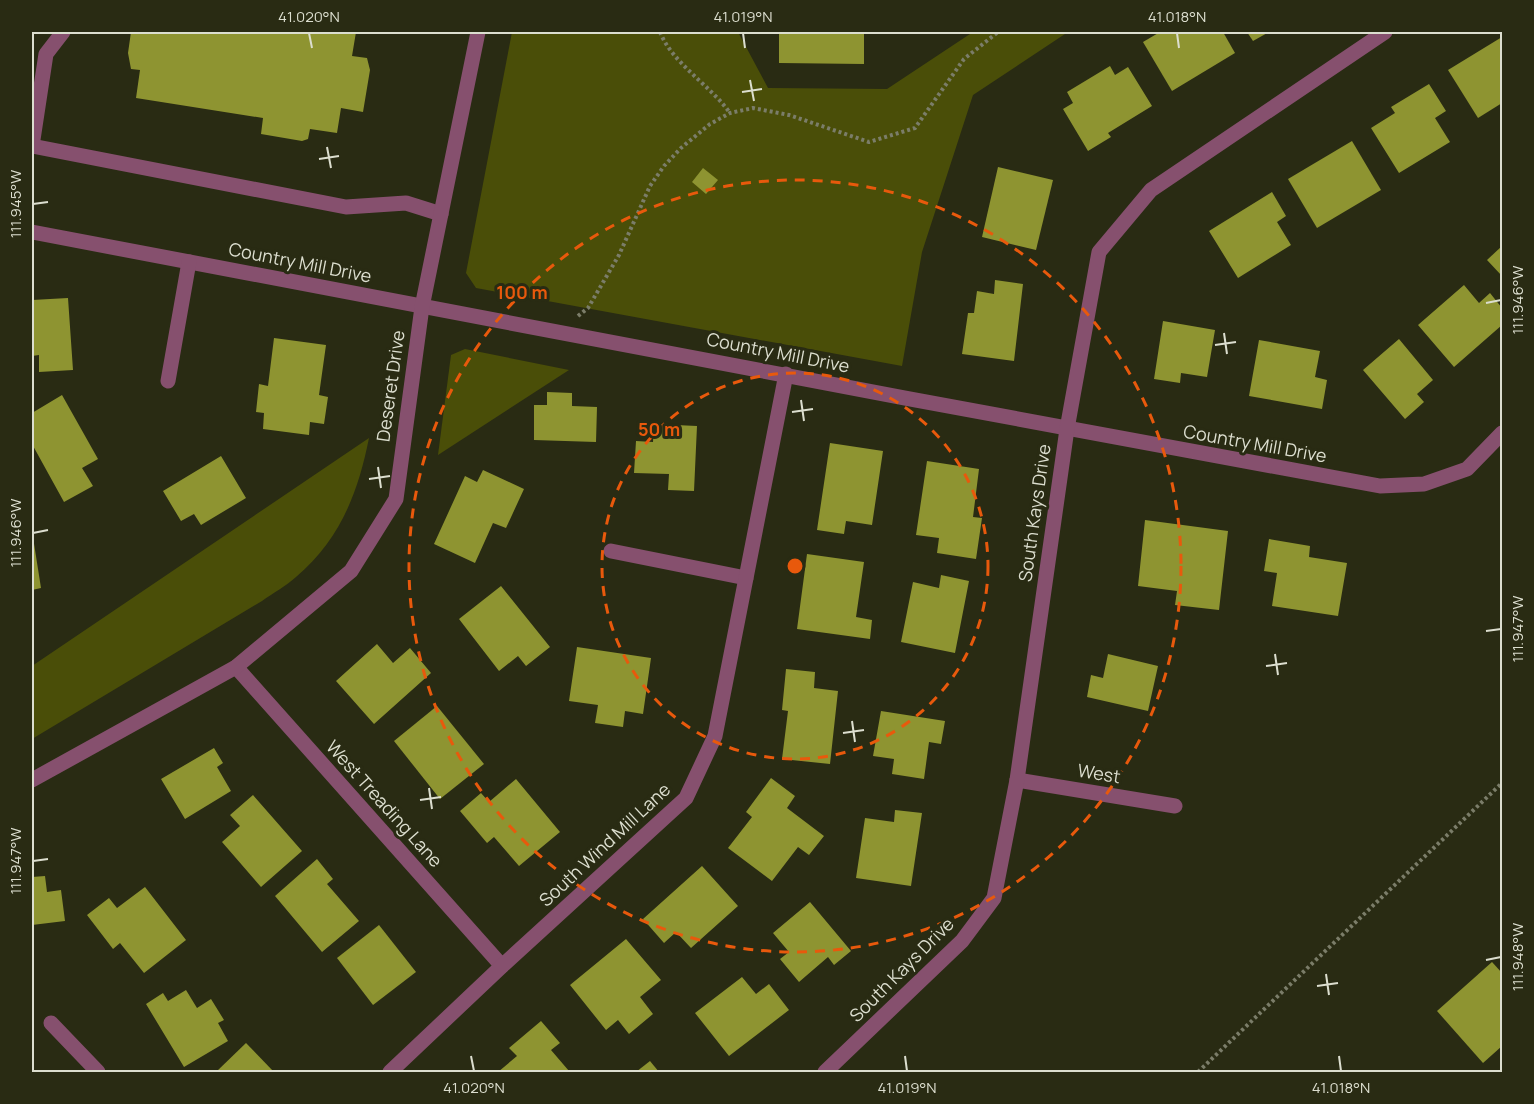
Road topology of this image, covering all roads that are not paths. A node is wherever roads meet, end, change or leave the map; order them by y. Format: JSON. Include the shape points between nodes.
{"nodes":[{"id":1,"x":63,"y":32,"type":"edge"},
{"id":2,"x":478,"y":32,"type":"edge"},
{"id":3,"x":1385,"y":32,"type":"edge"},
{"id":4,"x":32,"y":146,"type":"edge"},
{"id":5,"x":441,"y":214,"type":"junction"},
{"id":6,"x":32,"y":232,"type":"edge"},
{"id":7,"x":189,"y":262,"type":"junction"},
{"id":8,"x":422,"y":307,"type":"junction"},
{"id":9,"x":786,"y":374,"type":"junction"},
{"id":10,"x":168,"y":381,"type":"dead end"},
{"id":11,"x":1067,"y":429,"type":"junction"},
{"id":12,"x":1503,"y":433,"type":"edge"},
{"id":13,"x":611,"y":551,"type":"dead end"},
{"id":14,"x":746,"y":578,"type":"junction"},
{"id":15,"x":236,"y":668,"type":"junction"},
{"id":16,"x":32,"y":780,"type":"edge"},
{"id":17,"x":1017,"y":780,"type":"junction"},
{"id":18,"x":1174,"y":806,"type":"dead end"},
{"id":19,"x":502,"y":966,"type":"junction"},
{"id":20,"x":51,"y":1023,"type":"dead end"},
{"id":21,"x":98,"y":1072,"type":"edge"},
{"id":22,"x":390,"y":1072,"type":"edge"},
{"id":23,"x":825,"y":1072,"type":"edge"}],
"edges":[{"from":1,"to":4,"type":"street","via":[[46,54]]},
{"from":2,"to":5,"type":"street","name":"Deseret Drive"},
{"from":3,"to":11,"type":"street","name":"South Kays Drive","via":[[1151,190],[1099,252]]},
{"from":4,"to":5,"type":"street","via":[[346,207],[406,203]]},
{"from":5,"to":8,"type":"street","name":"Deseret Drive"},
{"from":6,"to":7,"type":"street","name":"Country Mill Drive"},
{"from":7,"to":8,"type":"street","name":"Country Mill Drive"},
{"from":7,"to":10,"type":"street"},
{"from":8,"to":9,"type":"street","name":"Country Mill Drive"},
{"from":8,"to":15,"type":"street","name":"Deseret Drive","via":[[396,499],[351,572]]},
{"from":9,"to":11,"type":"street","name":"Country Mill Drive"},
{"from":9,"to":14,"type":"street","name":"South Wind Mill Lane"},
{"from":11,"to":12,"type":"street","name":"Country Mill Drive","via":[[1380,486],[1424,484],[1467,469]]},
{"from":11,"to":17,"type":"street","name":"South Kays Drive"},
{"from":13,"to":14,"type":"street"},
{"from":14,"to":19,"type":"street","name":"South Wind Mill Lane","via":[[716,736],[686,798]]},
{"from":15,"to":16,"type":"street","name":"Deseret Drive"},
{"from":15,"to":19,"type":"street","name":"West Treading Lane"},
{"from":17,"to":18,"type":"street","name":"West"},
{"from":17,"to":23,"type":"street","name":"South Kays Drive","via":[[994,898],[962,941]]},
{"from":19,"to":22,"type":"street","name":"South Wind Mill Lane"},
{"from":20,"to":21,"type":"street"}]}
